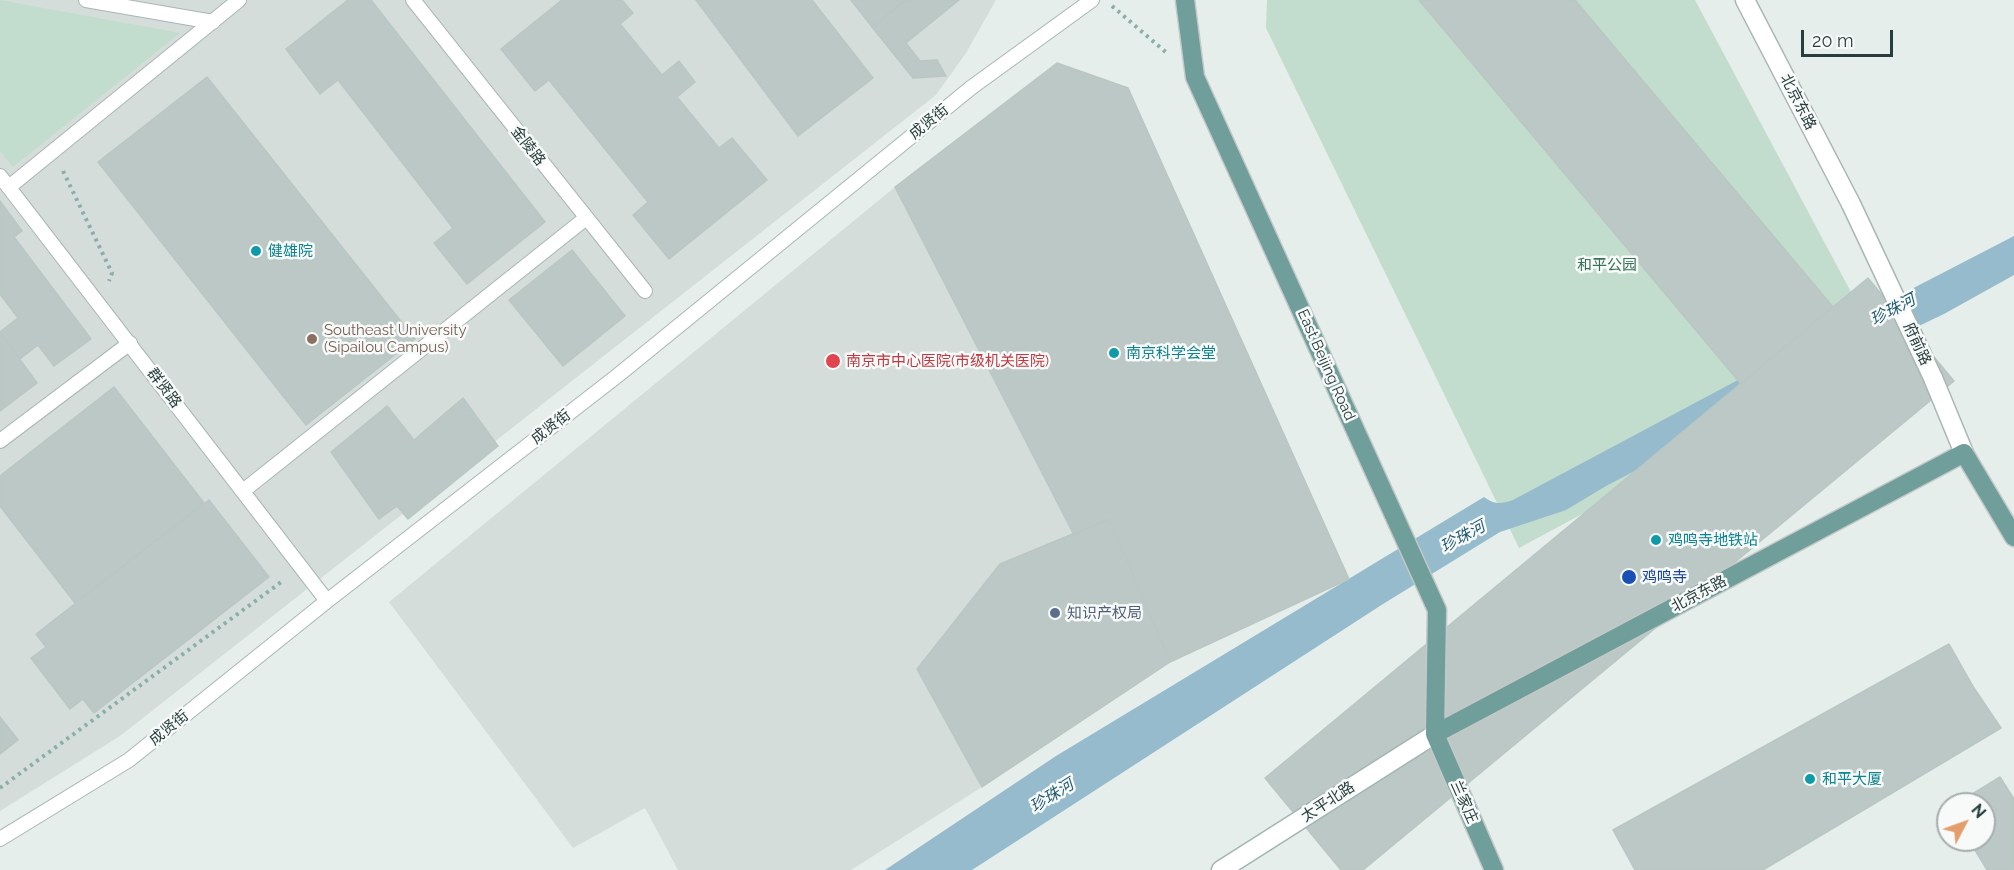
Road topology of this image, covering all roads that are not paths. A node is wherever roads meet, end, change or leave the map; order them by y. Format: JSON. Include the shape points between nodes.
{"nodes":[{"id":1,"x":86,"y":0,"type":"edge"},
{"id":2,"x":239,"y":0,"type":"edge"},
{"id":3,"x":413,"y":0,"type":"edge"},
{"id":4,"x":1092,"y":0,"type":"edge"},
{"id":5,"x":1185,"y":0,"type":"edge"},
{"id":6,"x":1745,"y":0,"type":"edge"},
{"id":7,"x":213,"y":22,"type":"junction"},
{"id":8,"x":0,"y":176,"type":"edge"},
{"id":9,"x":9,"y":188,"type":"junction"},
{"id":10,"x":1851,"y":204,"type":"joint"},
{"id":11,"x":586,"y":218,"type":"junction"},
{"id":12,"x":645,"y":291,"type":"dead end"},
{"id":13,"x":130,"y":343,"type":"junction"},
{"id":14,"x":0,"y":441,"type":"edge"},
{"id":15,"x":1964,"y":453,"type":"junction"},
{"id":16,"x":243,"y":491,"type":"junction"},
{"id":17,"x":2014,"y":537,"type":"edge"},
{"id":18,"x":327,"y":601,"type":"junction"},
{"id":19,"x":1435,"y":734,"type":"junction"},
{"id":20,"x":0,"y":839,"type":"edge"},
{"id":21,"x":1221,"y":870,"type":"edge"},
{"id":22,"x":1494,"y":870,"type":"edge"}],
"edges":[{"from":1,"to":7,"type":"lane"},
{"from":2,"to":7,"type":"lane"},
{"from":3,"to":11,"type":"lane","name":"金陵路"},
{"from":4,"to":18,"type":"lane","name":"成贤街","via":[[972,87],[617,376]]},
{"from":5,"to":19,"type":"main road","name":"East Beijing Road","via":[[1195,77],[1437,610]]},
{"from":6,"to":10,"type":"street","name":"北京东路"},
{"from":7,"to":9,"type":"lane"},
{"from":8,"to":9,"type":"lane","name":"群贤路"},
{"from":9,"to":13,"type":"lane","name":"群贤路"},
{"from":10,"to":15,"type":"street","name":"府前路","bridge":true},
{"from":11,"to":12,"type":"lane","name":"金陵路"},
{"from":11,"to":16,"type":"lane"},
{"from":13,"to":14,"type":"lane"},
{"from":13,"to":16,"type":"lane","name":"群贤路"},
{"from":15,"to":17,"type":"main road"},
{"from":15,"to":19,"type":"main road","name":"北京东路"},
{"from":16,"to":18,"type":"lane","name":"群贤路"},
{"from":18,"to":20,"type":"lane","name":"成贤街","via":[[129,760]]},
{"from":19,"to":21,"type":"street","name":"太平北路"},
{"from":19,"to":22,"type":"main road","name":"兰家庄"}]}
